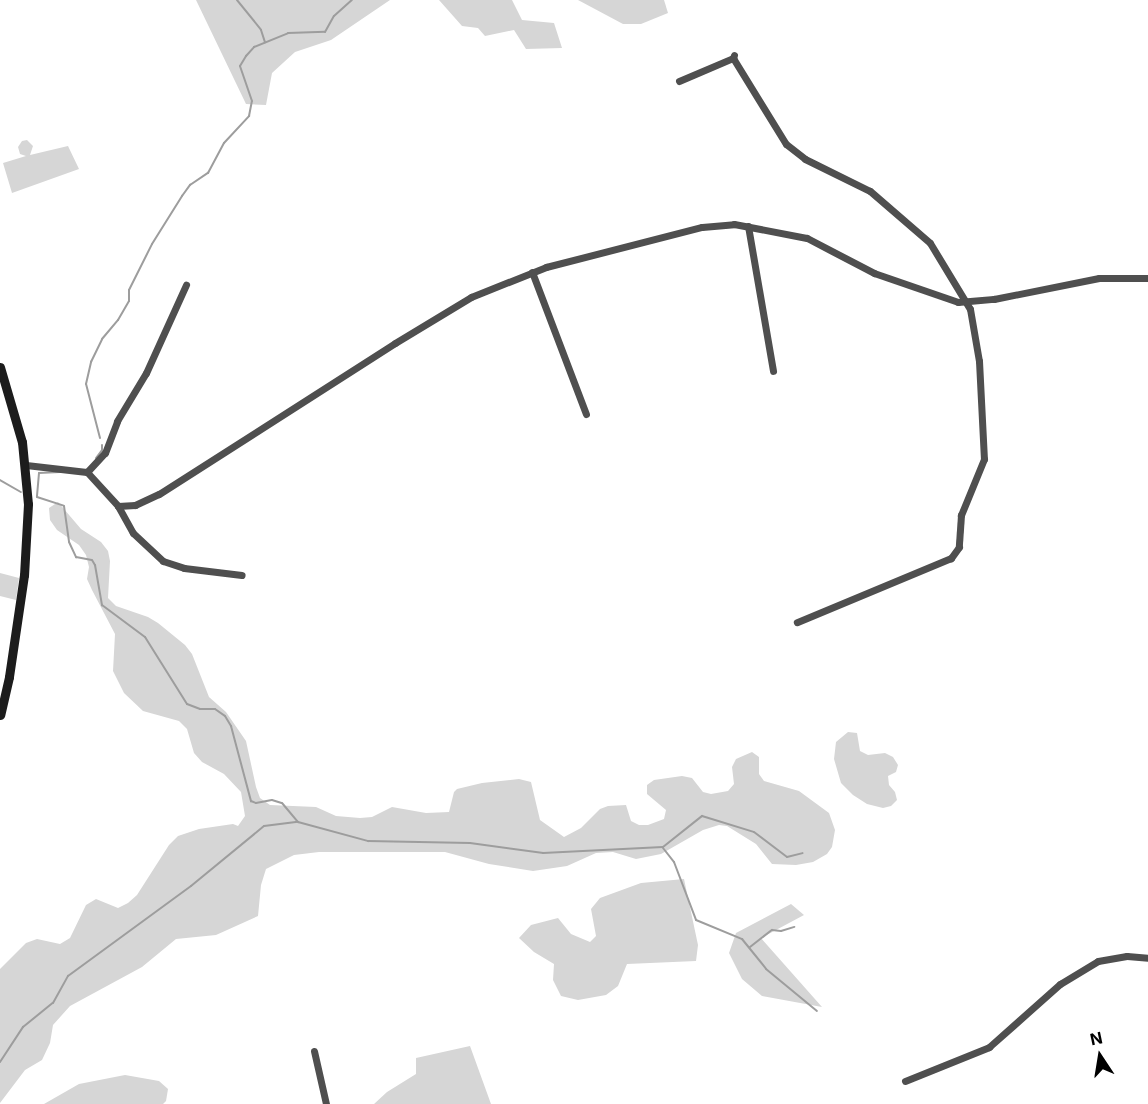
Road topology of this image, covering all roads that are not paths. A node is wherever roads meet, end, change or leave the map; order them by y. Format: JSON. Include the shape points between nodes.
{"nodes":[{"id":1,"x":679,"y":81,"type":"dead end"},
{"id":2,"x":748,"y":226,"type":"junction"},
{"id":3,"x":532,"y":272,"type":"junction"},
{"id":4,"x":1148,"y":278,"type":"edge"},
{"id":5,"x":186,"y":285,"type":"dead end"},
{"id":6,"x":965,"y":302,"type":"junction"},
{"id":7,"x":0,"y":368,"type":"edge"},
{"id":8,"x":773,"y":371,"type":"dead end"},
{"id":9,"x":586,"y":414,"type":"dead end"},
{"id":10,"x":26,"y":465,"type":"junction"},
{"id":11,"x":87,"y":472,"type":"junction"},
{"id":12,"x":118,"y":506,"type":"junction"},
{"id":13,"x":242,"y":575,"type":"dead end"},
{"id":14,"x":797,"y":622,"type":"dead end"},
{"id":15,"x":3,"y":693,"type":"edge"},
{"id":16,"x":0,"y":715,"type":"edge"},
{"id":17,"x":1148,"y":958,"type":"edge"},
{"id":18,"x":314,"y":1051,"type":"dead end"},
{"id":19,"x":905,"y":1081,"type":"dead end"},
{"id":20,"x":326,"y":1104,"type":"edge"}],
"edges":[{"from":1,"to":6,"type":"street","via":[[734,56],[786,144],[805,159],[870,191],[921,233]]},
{"from":2,"to":3,"type":"street","via":[[702,227]]},
{"from":2,"to":6,"type":"street","via":[[807,238],[874,273],[944,299]]},
{"from":2,"to":8,"type":"street"},
{"from":3,"to":9,"type":"street"},
{"from":3,"to":12,"type":"street","via":[[471,297],[159,494],[135,505]]},
{"from":4,"to":6,"type":"street","via":[[1099,278]]},
{"from":5,"to":11,"type":"street","via":[[146,373],[117,421],[105,453]]},
{"from":6,"to":14,"type":"street","via":[[970,309],[979,361],[984,459],[961,515],[959,547],[951,558]]},
{"from":7,"to":10,"type":"street"},
{"from":10,"to":11,"type":"street"},
{"from":10,"to":15,"type":"street","via":[[24,574]]},
{"from":11,"to":12,"type":"street"},
{"from":12,"to":13,"type":"street","via":[[134,533],[163,561],[184,568]]},
{"from":15,"to":16,"type":"street"},
{"from":17,"to":19,"type":"street","via":[[1127,956],[1098,961],[1060,984],[989,1047]]},
{"from":18,"to":20,"type":"street"}]}
